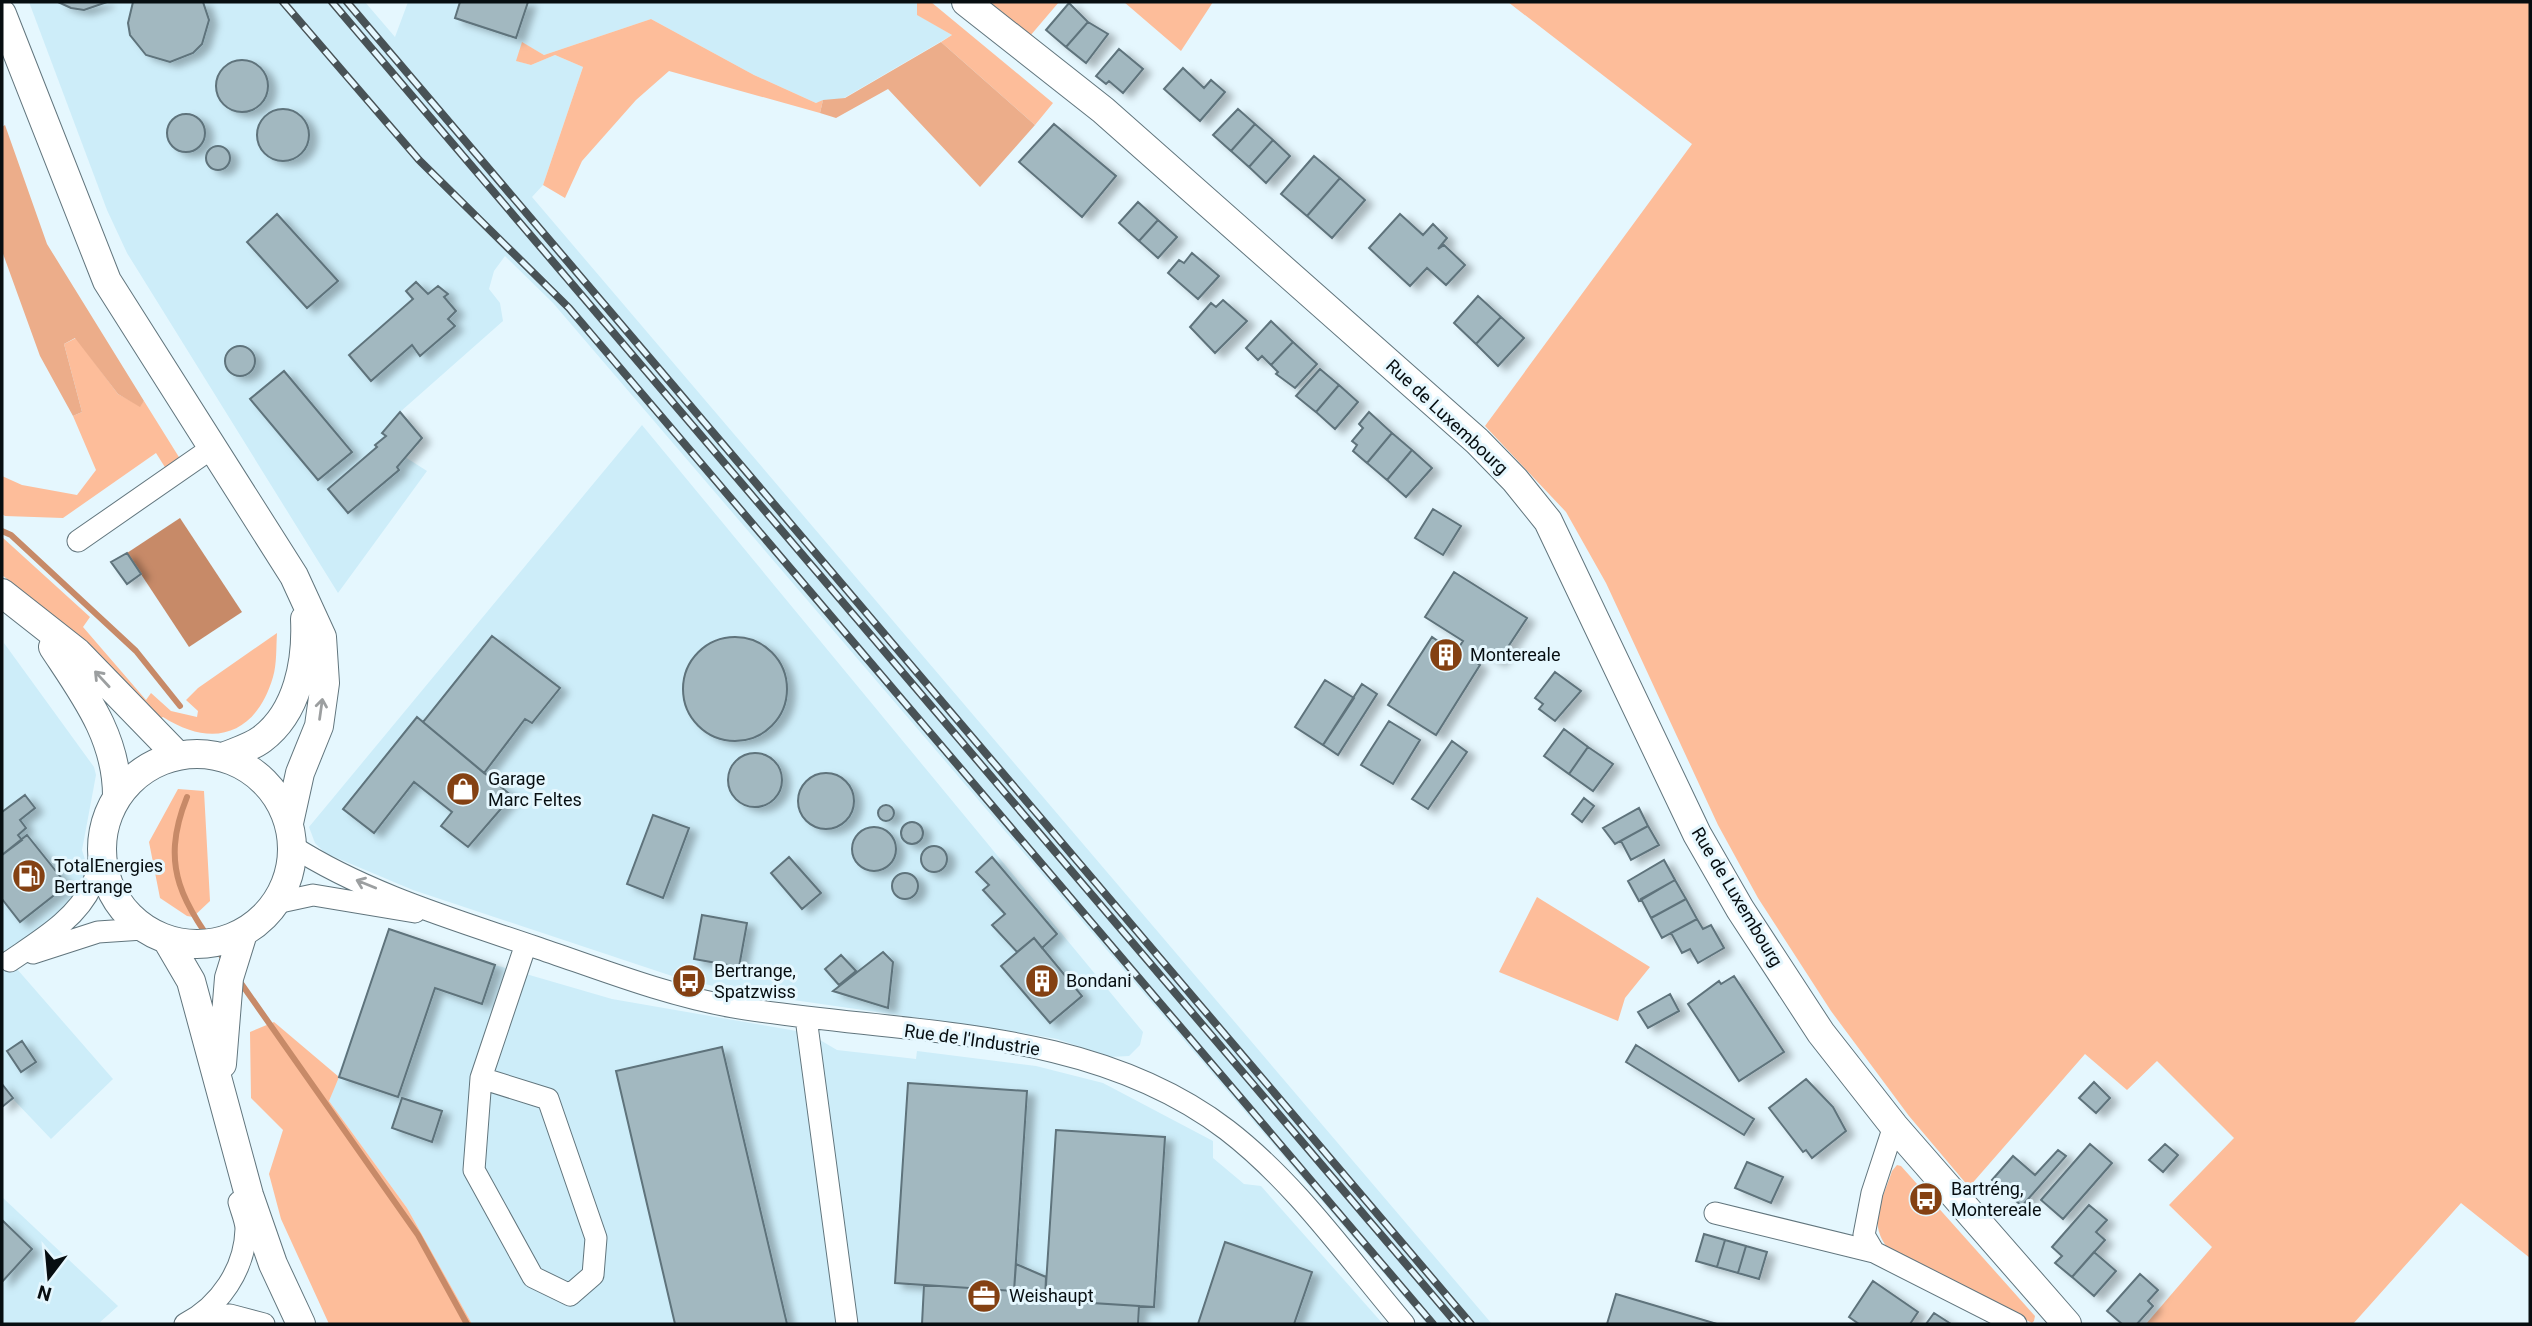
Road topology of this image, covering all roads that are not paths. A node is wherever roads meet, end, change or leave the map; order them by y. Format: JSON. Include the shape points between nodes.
{"nodes":[{"id":1,"x":966,"y":2,"type":"edge"},
{"id":2,"x":2,"y":14,"type":"edge"},
{"id":3,"x":7,"y":34,"type":"edge"},
{"id":4,"x":212,"y":449,"type":"junction"},
{"id":5,"x":78,"y":541,"type":"dead end"},
{"id":6,"x":2,"y":593,"type":"edge"},
{"id":7,"x":304,"y":596,"type":"junction"},
{"id":8,"x":30,"y":613,"type":"junction"},
{"id":9,"x":178,"y":756,"type":"junction"},
{"id":10,"x":223,"y":757,"type":"junction"},
{"id":11,"x":117,"y":796,"type":"junction"},
{"id":12,"x":290,"y":834,"type":"junction"},
{"id":13,"x":101,"y":853,"type":"junction"},
{"id":14,"x":276,"y":903,"type":"junction"},
{"id":15,"x":451,"y":918,"type":"junction"},
{"id":16,"x":243,"y":933,"type":"junction"},
{"id":17,"x":155,"y":934,"type":"junction"},
{"id":18,"x":526,"y":944,"type":"junction"},
{"id":19,"x":6,"y":962,"type":"edge"},
{"id":20,"x":806,"y":1018,"type":"junction"},
{"id":21,"x":481,"y":1079,"type":"junction"},
{"id":22,"x":221,"y":1088,"type":"junction"},
{"id":23,"x":229,"y":1125,"type":"junction"},
{"id":24,"x":1894,"y":1126,"type":"junction"},
{"id":25,"x":1715,"y":1213,"type":"dead end"},
{"id":26,"x":1874,"y":1252,"type":"junction"},
{"id":27,"x":191,"y":1321,"type":"edge"},
{"id":28,"x":264,"y":1324,"type":"edge"},
{"id":29,"x":301,"y":1324,"type":"edge"},
{"id":30,"x":847,"y":1324,"type":"edge"},
{"id":31,"x":1404,"y":1324,"type":"edge"},
{"id":32,"x":2016,"y":1324,"type":"edge"},
{"id":33,"x":2067,"y":1324,"type":"edge"}],
"edges":[{"from":1,"to":24,"type":"main road","name":"Rue de Luxembourg","via":[[1113,119],[1477,441],[1515,480],[1548,522],[1698,834],[1740,909],[1821,1033]]},
{"from":2,"to":3,"type":"main road"},
{"from":3,"to":4,"type":"main road","via":[[107,281]]},
{"from":4,"to":5,"type":"street"},
{"from":4,"to":7,"type":"main road"},
{"from":6,"to":8,"type":"main road"},
{"from":7,"to":10,"type":"main road","via":[[306,640],[301,678],[284,716],[262,739]]},
{"from":12,"to":7,"type":"main road","one_way":true,"via":[[300,773],[319,726],[325,683],[322,637]]},
{"from":9,"to":8,"type":"main road","one_way":true,"via":[[77,652]]},
{"from":8,"to":11,"type":"main road","via":[[99,719],[117,771]]},
{"from":9,"to":10,"type":"main road"},
{"from":9,"to":11,"type":"main road","via":[[144,770]]},
{"from":10,"to":12,"type":"main road","via":[[263,781],[278,799]]},
{"from":11,"to":13,"type":"main road","via":[[104,823]]},
{"from":12,"to":14,"type":"main road","via":[[289,876]]},
{"from":15,"to":12,"type":"street","name":"Rue de l'Industrie","one_way":true,"via":[[326,868]]},
{"from":13,"to":17,"type":"main road","via":[[106,882],[116,900]]},
{"from":13,"to":19,"type":"street","via":[[93,885],[78,906],[49,935]]},
{"from":14,"to":15,"type":"street","name":"Rue de l'Industrie","via":[[313,895]]},
{"from":14,"to":16,"type":"main road"},
{"from":15,"to":18,"type":"street","name":"Rue de l'Industrie"},
{"from":16,"to":17,"type":"main road","via":[[195,945]]},
{"from":16,"to":22,"type":"main road","via":[[229,978]]},
{"from":17,"to":19,"type":"street","via":[[98,932]]},
{"from":17,"to":22,"type":"main road","via":[[191,981]]},
{"from":18,"to":20,"type":"street","name":"Rue de l'Industrie","via":[[685,996]]},
{"from":18,"to":21,"type":"street"},
{"from":20,"to":30,"type":"street"},
{"from":20,"to":31,"type":"street","name":"Rue de l'Industrie","via":[[1012,1042],[1062,1054],[1152,1086],[1225,1129],[1277,1174]]},
{"from":21,"to":21,"type":"street","via":[[474,1170],[533,1278],[570,1296],[593,1275],[596,1238],[548,1099]]},
{"from":22,"to":23,"type":"main road"},
{"from":23,"to":27,"type":"street","via":[[227,1161],[246,1228],[237,1270],[222,1295]]},
{"from":23,"to":29,"type":"main road","via":[[269,1253]]},
{"from":24,"to":26,"type":"street","via":[[1864,1235]]},
{"from":24,"to":33,"type":"main road","name":"Rue de Luxembourg"},
{"from":25,"to":26,"type":"street"},
{"from":26,"to":32,"type":"street"},
{"from":27,"to":28,"type":"street","via":[[230,1315]]}]}
